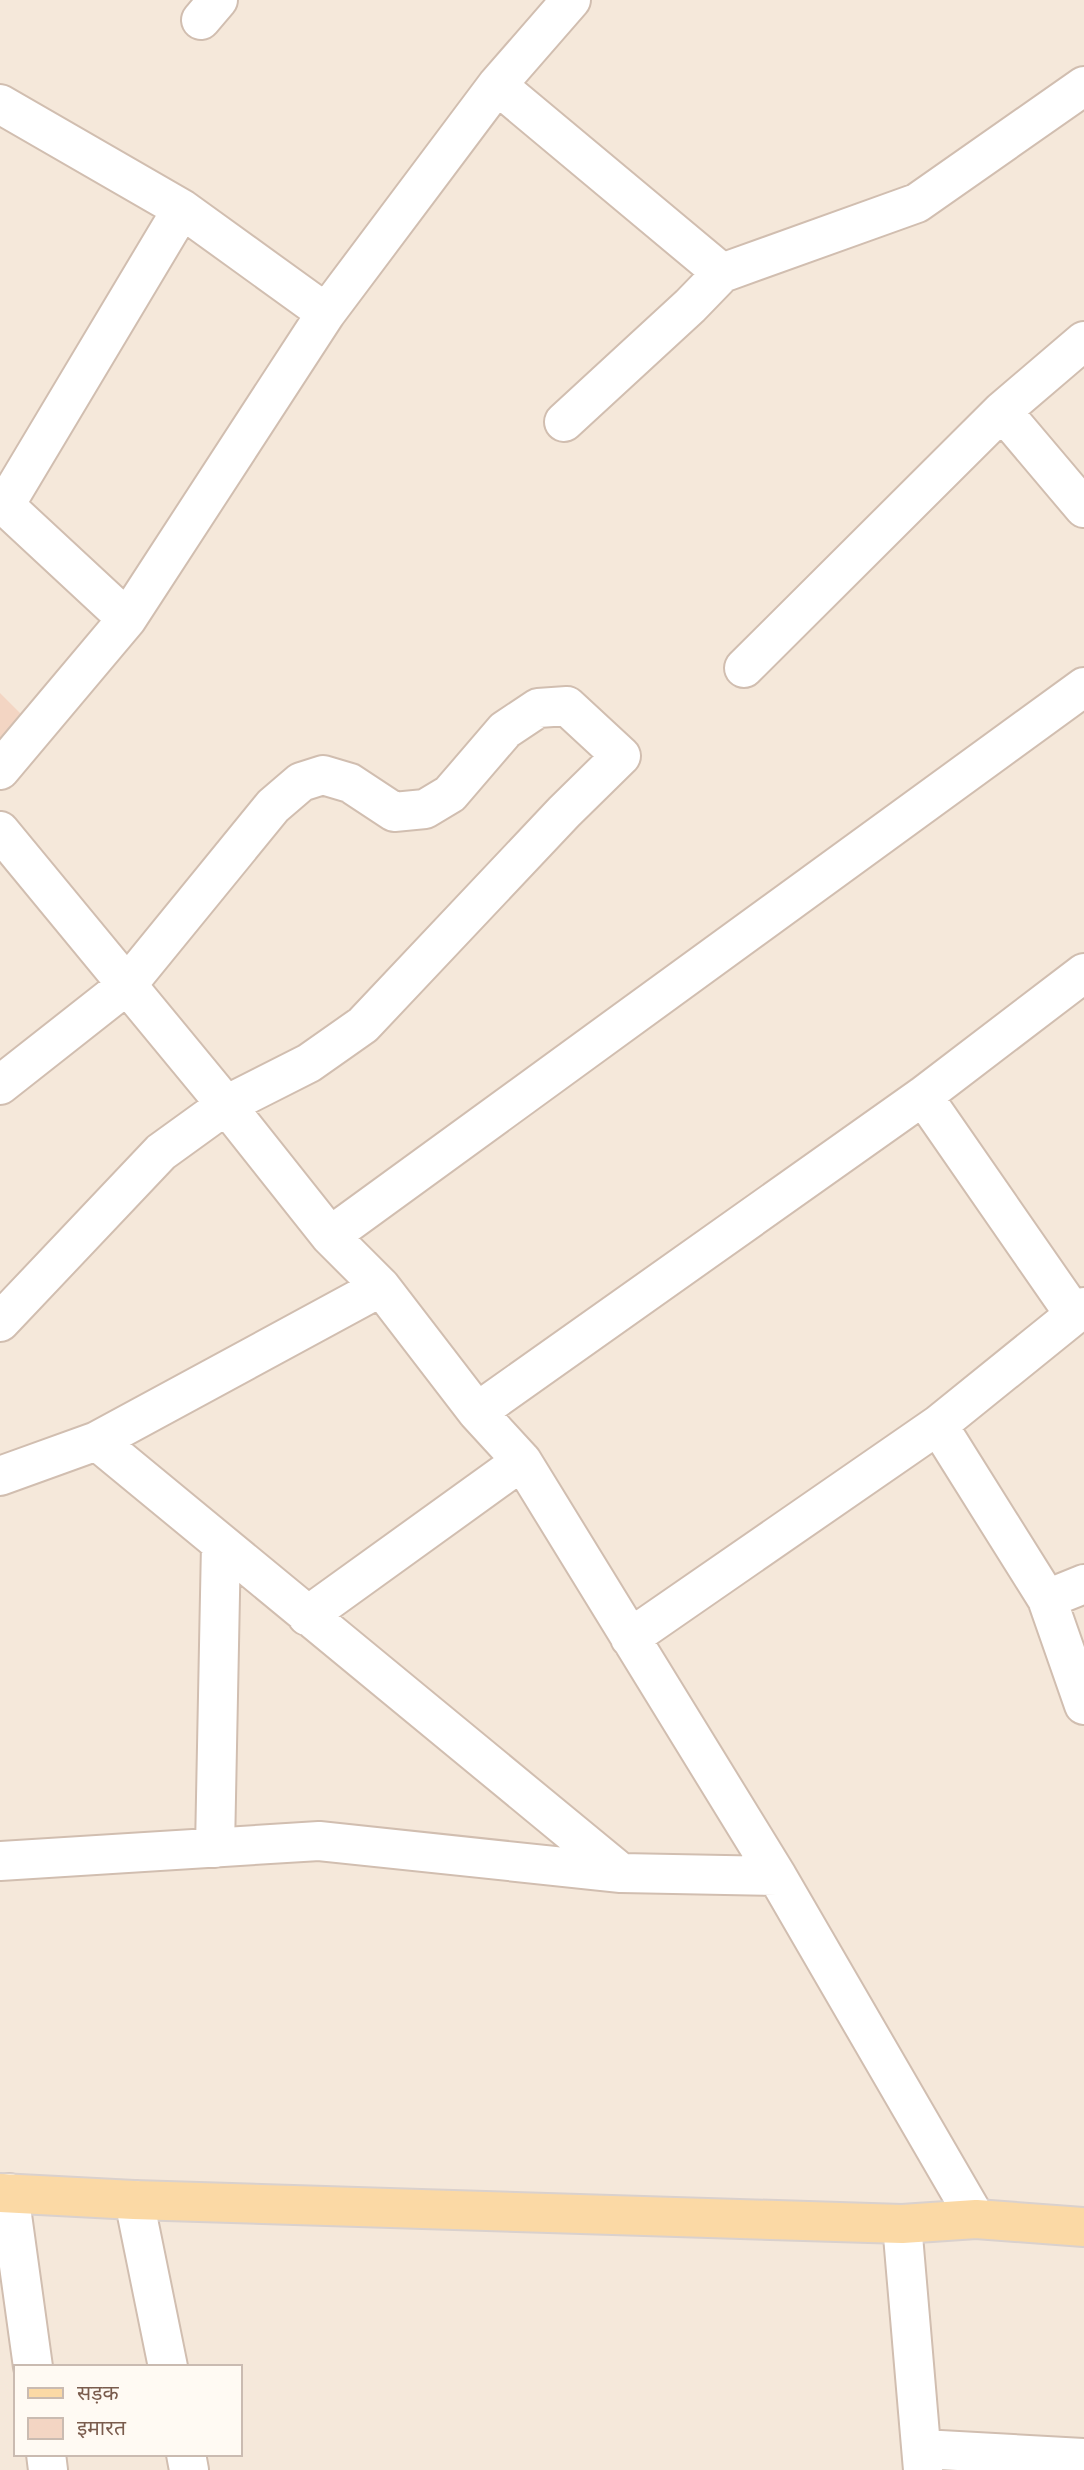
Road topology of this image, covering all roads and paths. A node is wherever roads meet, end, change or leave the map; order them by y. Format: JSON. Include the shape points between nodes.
{"nodes":[{"id":1,"x":571,"y":0,"type":"edge"},
{"id":2,"x":498,"y":85,"type":"junction"},
{"id":3,"x":1084,"y":86,"type":"edge"},
{"id":4,"x":0,"y":104,"type":"edge"},
{"id":5,"x":182,"y":209,"type":"junction"},
{"id":6,"x":722,"y":273,"type":"junction"},
{"id":7,"x":326,"y":313,"type":"junction"},
{"id":8,"x":1084,"y":341,"type":"edge"},
{"id":9,"x":1002,"y":411,"type":"junction"},
{"id":10,"x":564,"y":422,"type":"dead end"},
{"id":11,"x":2,"y":503,"type":"edge"},
{"id":12,"x":1084,"y":508,"type":"edge"},
{"id":13,"x":127,"y":619,"type":"junction"},
{"id":14,"x":744,"y":668,"type":"dead end"},
{"id":15,"x":1084,"y":687,"type":"edge"},
{"id":16,"x":0,"y":769,"type":"edge"},
{"id":17,"x":0,"y":831,"type":"edge"},
{"id":18,"x":1084,"y":973,"type":"edge"},
{"id":19,"x":127,"y":985,"type":"junction"},
{"id":20,"x":0,"y":1085,"type":"edge"},
{"id":21,"x":923,"y":1096,"type":"junction"},
{"id":22,"x":226,"y":1105,"type":"junction"},
{"id":23,"x":330,"y":1236,"type":"junction"},
{"id":24,"x":381,"y":1287,"type":"junction"},
{"id":25,"x":1079,"y":1310,"type":"edge"},
{"id":26,"x":0,"y":1322,"type":"edge"},
{"id":27,"x":477,"y":1412,"type":"junction"},
{"id":28,"x":938,"y":1424,"type":"junction"},
{"id":29,"x":97,"y":1441,"type":"junction"},
{"id":30,"x":522,"y":1461,"type":"junction"},
{"id":31,"x":0,"y":1476,"type":"edge"},
{"id":32,"x":221,"y":1544,"type":"junction"},
{"id":33,"x":1084,"y":1584,"type":"edge"},
{"id":34,"x":1047,"y":1600,"type":"junction"},
{"id":35,"x":307,"y":1616,"type":"junction"},
{"id":36,"x":630,"y":1638,"type":"junction"},
{"id":37,"x":1084,"y":1705,"type":"edge"},
{"id":38,"x":215,"y":1848,"type":"junction"},
{"id":39,"x":0,"y":1861,"type":"edge"},
{"id":40,"x":621,"y":1873,"type":"junction"},
{"id":41,"x":777,"y":1875,"type":"junction"},
{"id":42,"x":4,"y":2193,"type":"edge"},
{"id":43,"x":134,"y":2200,"type":"junction"},
{"id":44,"x":976,"y":2219,"type":"junction"},
{"id":45,"x":902,"y":2224,"type":"junction"},
{"id":46,"x":1084,"y":2227,"type":"edge"},
{"id":47,"x":33,"y":2365,"type":"edge"},
{"id":48,"x":168,"y":2365,"type":"edge"},
{"id":49,"x":1084,"y":2458,"type":"edge"},
{"id":50,"x":922,"y":2460,"type":"edge"}],
"edges":[{"from":1,"to":2,"type":"street"},
{"from":2,"to":6,"type":"street"},
{"from":2,"to":7,"type":"street"},
{"from":3,"to":6,"type":"street","via":[[917,203]]},
{"from":4,"to":5,"type":"street"},
{"from":5,"to":7,"type":"street"},
{"from":5,"to":11,"type":"street"},
{"from":6,"to":10,"type":"street"},
{"from":7,"to":13,"type":"street"},
{"from":8,"to":9,"type":"street"},
{"from":9,"to":12,"type":"street"},
{"from":9,"to":14,"type":"street"},
{"from":11,"to":13,"type":"street"},
{"from":13,"to":16,"type":"street"},
{"from":15,"to":23,"type":"street"},
{"from":17,"to":19,"type":"street"},
{"from":18,"to":21,"type":"street"},
{"from":19,"to":20,"type":"street"},
{"from":19,"to":22,"type":"street"},
{"from":19,"to":22,"type":"street","via":[[273,806],[301,782],[323,775],[350,783],[394,812],[425,809],[450,794],[505,730],[538,708],[567,706],[621,756],[363,1025],[309,1063]]},
{"from":21,"to":25,"type":"street"},
{"from":21,"to":27,"type":"street"},
{"from":22,"to":23,"type":"street"},
{"from":22,"to":26,"type":"street","via":[[161,1152]]},
{"from":23,"to":24,"type":"street"},
{"from":24,"to":27,"type":"street"},
{"from":24,"to":29,"type":"street"},
{"from":25,"to":28,"type":"street"},
{"from":27,"to":30,"type":"street"},
{"from":28,"to":34,"type":"street"},
{"from":28,"to":36,"type":"street"},
{"from":29,"to":31,"type":"street"},
{"from":29,"to":32,"type":"street"},
{"from":30,"to":35,"type":"street"},
{"from":30,"to":36,"type":"street"},
{"from":32,"to":35,"type":"street"},
{"from":32,"to":38,"type":"street"},
{"from":33,"to":34,"type":"street"},
{"from":34,"to":37,"type":"street"},
{"from":35,"to":40,"type":"street"},
{"from":36,"to":41,"type":"street"},
{"from":38,"to":39,"type":"street"},
{"from":38,"to":40,"type":"street","via":[[318,1841]]},
{"from":40,"to":41,"type":"street"},
{"from":41,"to":44,"type":"street"},
{"from":42,"to":43,"type":"main road"},
{"from":42,"to":47,"type":"street"},
{"from":43,"to":45,"type":"main road"},
{"from":43,"to":48,"type":"street"},
{"from":44,"to":45,"type":"main road"},
{"from":44,"to":46,"type":"main road"},
{"from":45,"to":50,"type":"street"},
{"from":49,"to":50,"type":"street"}]}
